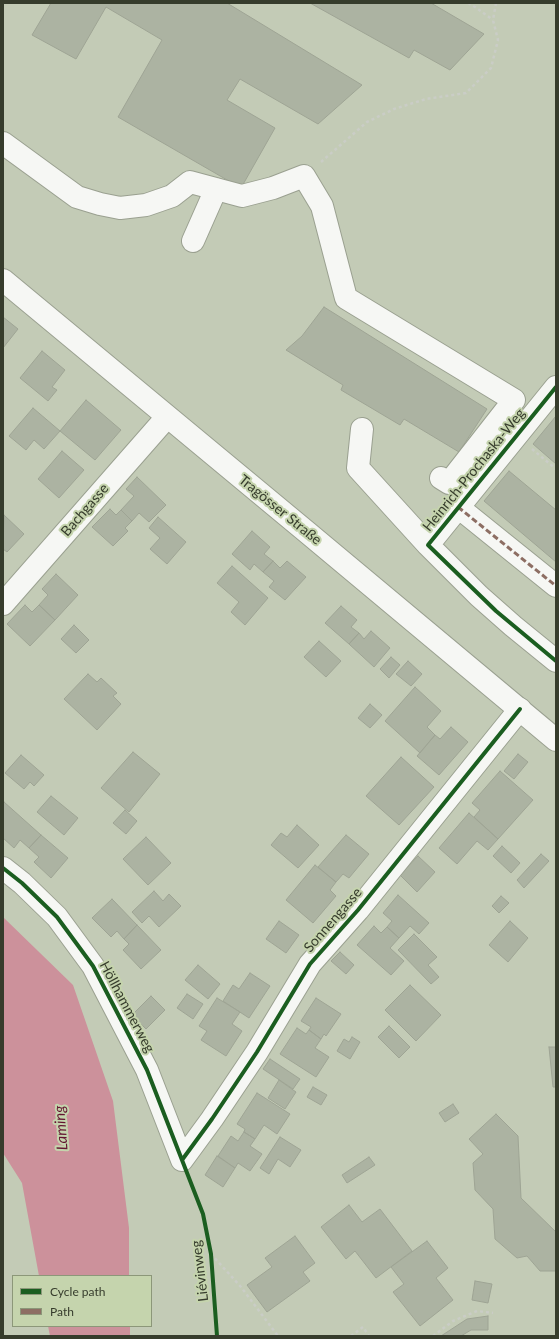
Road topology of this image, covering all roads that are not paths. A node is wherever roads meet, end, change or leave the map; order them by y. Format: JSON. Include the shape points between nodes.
{"nodes":[{"id":1,"x":3,"y":143,"type":"edge"},
{"id":2,"x":216,"y":189,"type":"junction"},
{"id":3,"x":193,"y":241,"type":"dead end"},
{"id":4,"x":3,"y":280,"type":"edge"},
{"id":5,"x":556,"y":387,"type":"edge"},
{"id":6,"x":167,"y":417,"type":"junction"},
{"id":7,"x":362,"y":429,"type":"dead end"},
{"id":8,"x":441,"y":478,"type":"dead end"},
{"id":9,"x":458,"y":507,"type":"junction"},
{"id":10,"x":428,"y":545,"type":"junction"},
{"id":11,"x":556,"y":586,"type":"edge"},
{"id":12,"x":3,"y":604,"type":"edge"},
{"id":13,"x":556,"y":660,"type":"edge"},
{"id":14,"x":520,"y":709,"type":"junction"},
{"id":15,"x":556,"y":740,"type":"edge"},
{"id":16,"x":3,"y":868,"type":"edge"},
{"id":17,"x":182,"y":1160,"type":"joint"}],
"edges":[{"from":1,"to":2,"type":"street","via":[[77,197],[100,204],[120,208],[146,205],[172,196],[190,182]]},
{"from":2,"to":3,"type":"street"},
{"from":2,"to":8,"type":"street","via":[[242,196],[304,176],[322,206],[346,298],[514,400],[449,483]]},
{"from":4,"to":6,"type":"street","name":"Tragösser Straße"},
{"from":5,"to":9,"type":"street","name":"Heinrich-Prochaska-Weg"},
{"from":6,"to":12,"type":"street","name":"Bachgasse"},
{"from":6,"to":14,"type":"street","name":"Tragösser Straße"},
{"from":7,"to":10,"type":"street","via":[[358,468]]},
{"from":9,"to":10,"type":"street","name":"Heinrich-Prochaska-Weg"},
{"from":9,"to":11,"type":"street"},
{"from":10,"to":13,"type":"street","name":"Heinrich-Prochaska-Weg","via":[[496,611]]},
{"from":14,"to":15,"type":"street","name":"Tragösser Straße"},
{"from":14,"to":17,"type":"street","name":"Sonnengasse","via":[[358,910],[310,964],[253,1058]]},
{"from":16,"to":17,"type":"street","name":"Höllhammerweg","via":[[57,917],[94,966],[147,1070]]}]}
